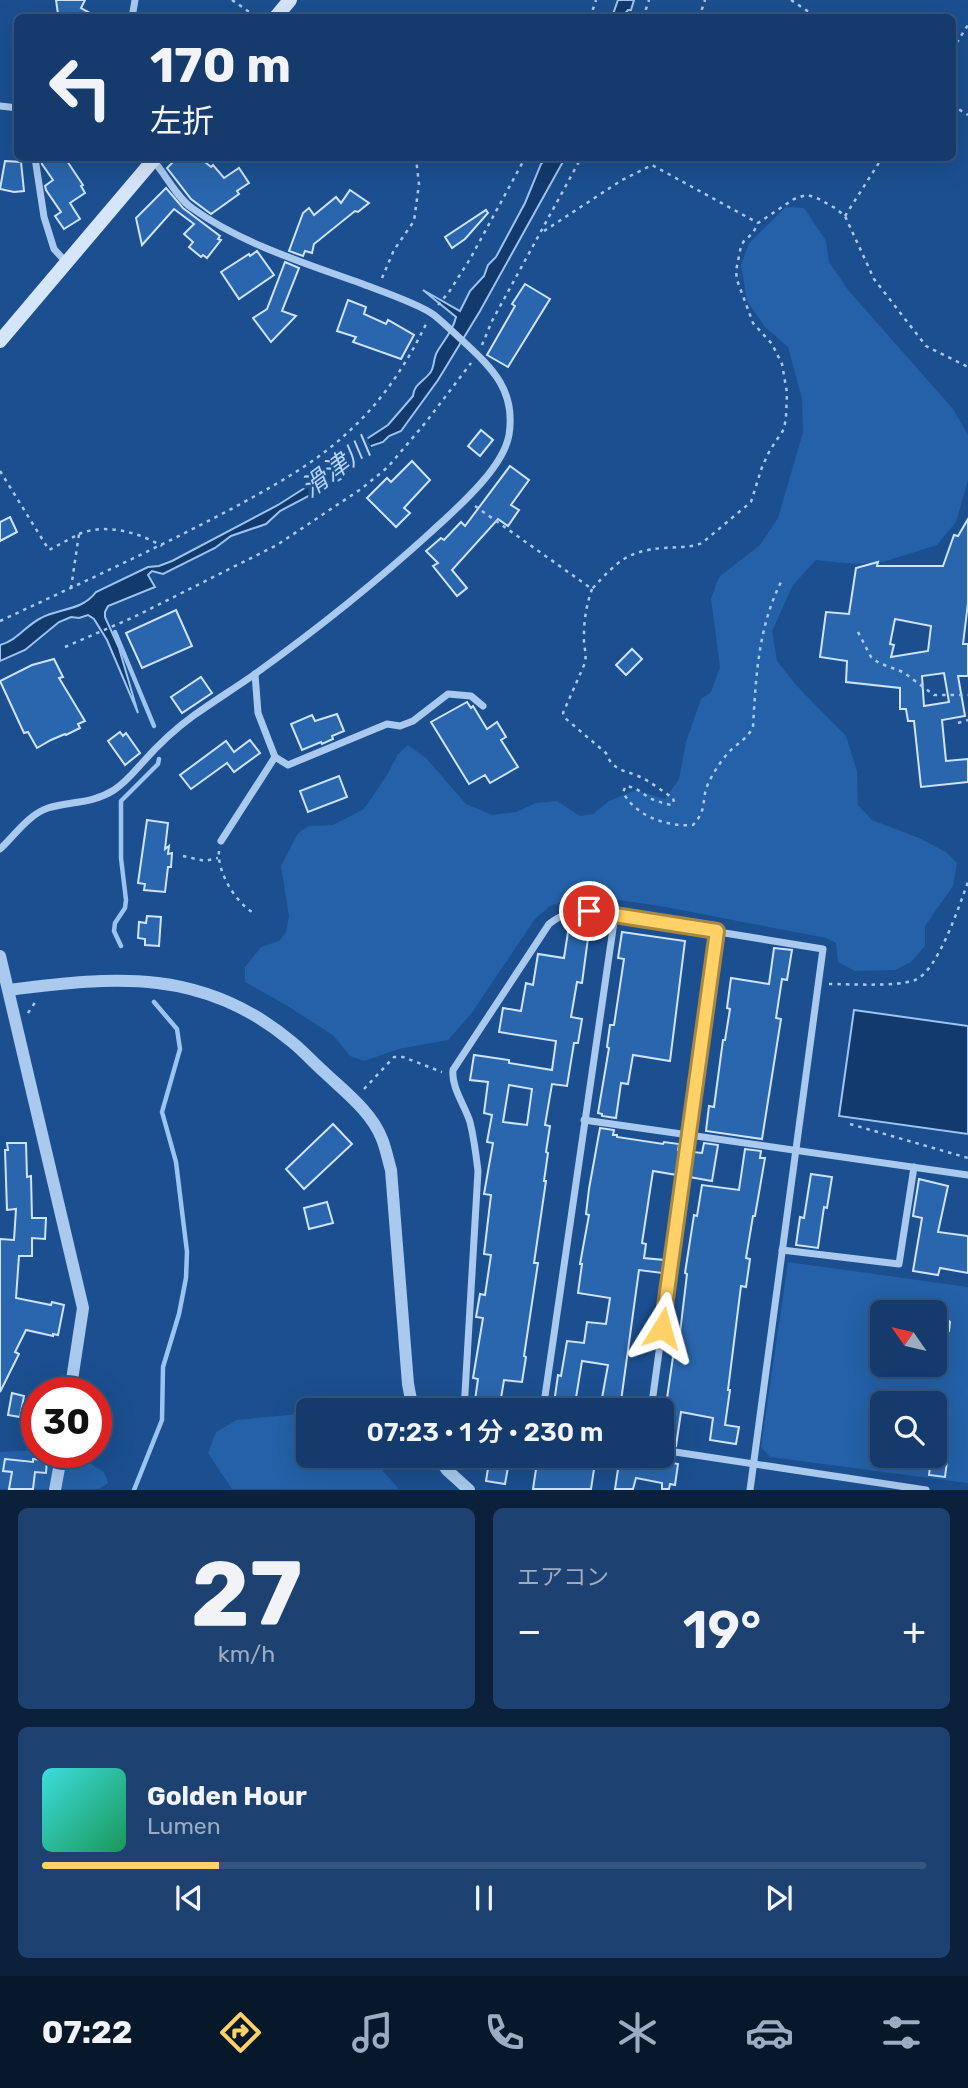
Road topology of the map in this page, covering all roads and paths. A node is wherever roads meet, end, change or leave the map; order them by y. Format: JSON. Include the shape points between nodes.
{"nodes":[{"id":1,"x":232,"y":0,"type":"edge"},
{"id":2,"x":290,"y":0,"type":"edge"},
{"id":3,"x":791,"y":0,"type":"edge"},
{"id":4,"x":252,"y":14,"type":"edge"},
{"id":5,"x":278,"y":14,"type":"edge"},
{"id":6,"x":812,"y":14,"type":"edge"},
{"id":7,"x":968,"y":25,"type":"edge"},
{"id":8,"x":956,"y":44,"type":"edge"},
{"id":9,"x":35,"y":161,"type":"edge"},
{"id":10,"x":150,"y":161,"type":"edge"},
{"id":11,"x":154,"y":161,"type":"edge"},
{"id":12,"x":416,"y":161,"type":"edge"},
{"id":13,"x":523,"y":161,"type":"edge"},
{"id":14,"x":579,"y":161,"type":"edge"},
{"id":15,"x":651,"y":161,"type":"edge"},
{"id":16,"x":880,"y":161,"type":"edge"},
{"id":17,"x":652,"y":165,"type":"junction"},
{"id":18,"x":845,"y":216,"type":"junction"},
{"id":19,"x":758,"y":223,"type":"junction"},
{"id":20,"x":541,"y":233,"type":"junction"},
{"id":21,"x":67,"y":263,"type":"junction"},
{"id":22,"x":377,"y":289,"type":"junction"},
{"id":23,"x":433,"y":314,"type":"junction"},
{"id":24,"x":0,"y":341,"type":"edge"},
{"id":25,"x":475,"y":352,"type":"junction"},
{"id":26,"x":968,"y":367,"type":"edge"},
{"id":27,"x":0,"y":471,"type":"edge"},
{"id":28,"x":466,"y":500,"type":"junction"},
{"id":29,"x":79,"y":534,"type":"junction"},
{"id":30,"x":162,"y":546,"type":"junction"},
{"id":31,"x":782,"y":580,"type":"dead end"},
{"id":32,"x":71,"y":588,"type":"junction"},
{"id":33,"x":592,"y":589,"type":"junction"},
{"id":34,"x":0,"y":621,"type":"edge"},
{"id":35,"x":858,"y":632,"type":"dead end"},
{"id":36,"x":65,"y":647,"type":"dead end"},
{"id":37,"x":255,"y":674,"type":"junction"},
{"id":38,"x":968,"y":695,"type":"edge"},
{"id":39,"x":483,"y":706,"type":"dead end"},
{"id":40,"x":968,"y":720,"type":"edge"},
{"id":41,"x":958,"y":723,"type":"dead end"},
{"id":42,"x":275,"y":757,"type":"junction"},
{"id":43,"x":221,"y":841,"type":"joint"},
{"id":44,"x":0,"y":849,"type":"edge"},
{"id":45,"x":183,"y":856,"type":"dead end"},
{"id":46,"x":218,"y":859,"type":"junction"},
{"id":47,"x":968,"y":883,"type":"edge"},
{"id":48,"x":252,"y":912,"type":"dead end"},
{"id":49,"x":615,"y":915,"type":"junction"},
{"id":50,"x":717,"y":931,"type":"junction"},
{"id":51,"x":0,"y":956,"type":"edge"},
{"id":52,"x":818,"y":984,"type":"junction"},
{"id":53,"x":9,"y":990,"type":"junction"},
{"id":54,"x":42,"y":998,"type":"dead end"},
{"id":55,"x":27,"y":1016,"type":"dead end"},
{"id":56,"x":452,"y":1075,"type":"junction"},
{"id":57,"x":353,"y":1099,"type":"junction"},
{"id":58,"x":584,"y":1120,"type":"junction"},
{"id":59,"x":850,"y":1124,"type":"dead end"},
{"id":60,"x":688,"y":1135,"type":"junction"},
{"id":61,"x":795,"y":1150,"type":"junction"},
{"id":62,"x":968,"y":1158,"type":"edge"},
{"id":63,"x":914,"y":1167,"type":"junction"},
{"id":64,"x":968,"y":1175,"type":"edge"},
{"id":65,"x":782,"y":1250,"type":"junction"},
{"id":66,"x":73,"y":1377,"type":"edge"},
{"id":67,"x":411,"y":1398,"type":"edge"},
{"id":68,"x":465,"y":1398,"type":"edge"},
{"id":69,"x":544,"y":1398,"type":"edge"},
{"id":70,"x":653,"y":1398,"type":"edge"},
{"id":71,"x":674,"y":1452,"type":"edge"},
{"id":72,"x":752,"y":1464,"type":"junction"},
{"id":73,"x":59,"y":1468,"type":"edge"},
{"id":74,"x":445,"y":1468,"type":"edge"},
{"id":75,"x":55,"y":1489,"type":"edge"},
{"id":76,"x":469,"y":1489,"type":"edge"},
{"id":77,"x":750,"y":1489,"type":"edge"},
{"id":78,"x":926,"y":1489,"type":"edge"}],
"edges":[{"from":1,"to":4,"type":"path"},
{"from":2,"to":5,"type":"main road"},
{"from":3,"to":6,"type":"path"},
{"from":7,"to":8,"type":"path"},
{"from":9,"to":21,"type":"street","via":[[47,228],[54,249]]},
{"from":10,"to":21,"type":"main road"},
{"from":11,"to":22,"type":"street","via":[[189,207],[226,229]]},
{"from":12,"to":22,"type":"path","via":[[419,184],[414,221],[394,250]]},
{"from":13,"to":23,"type":"path","via":[[470,259]]},
{"from":14,"to":20,"type":"path"},
{"from":15,"to":17,"type":"path"},
{"from":16,"to":18,"type":"path"},
{"from":17,"to":19,"type":"path"},
{"from":17,"to":20,"type":"path"},
{"from":18,"to":19,"type":"path","via":[[808,195]]},
{"from":18,"to":26,"type":"path","via":[[874,279],[926,346]]},
{"from":19,"to":33,"type":"path","via":[[741,246],[737,280],[753,323],[782,364],[787,393],[784,429],[762,467],[751,502],[702,543],[633,553]]},
{"from":20,"to":25,"type":"path"},
{"from":21,"to":24,"type":"main road"},
{"from":22,"to":23,"type":"street"},
{"from":23,"to":25,"type":"street"},
{"from":23,"to":30,"type":"path","via":[[373,408],[339,441],[263,491]]},
{"from":25,"to":28,"type":"street","via":[[504,389],[509,436],[503,452]]},
{"from":25,"to":36,"type":"path","via":[[426,422],[388,467],[361,489],[277,545]]},
{"from":27,"to":29,"type":"path","via":[[49,550]]},
{"from":28,"to":33,"type":"path"},
{"from":28,"to":37,"type":"street","via":[[400,560]]},
{"from":29,"to":30,"type":"path","via":[[92,529],[123,531]]},
{"from":29,"to":32,"type":"path"},
{"from":30,"to":32,"type":"path"},
{"from":31,"to":33,"type":"path","via":[[760,643],[753,727],[727,753],[707,786],[700,818],[693,825],[680,826],[629,803],[623,792],[626,786],[662,803],[674,802],[638,776],[620,771],[563,713],[586,656],[583,632]]},
{"from":32,"to":34,"type":"path"},
{"from":35,"to":38,"type":"path","via":[[871,657],[911,676],[923,689],[934,695]]},
{"from":37,"to":42,"type":"street","via":[[258,713]]},
{"from":37,"to":44,"type":"street","via":[[168,736],[131,778],[114,790],[83,803],[39,812]]},
{"from":39,"to":42,"type":"street","via":[[471,696],[448,694],[400,726],[387,724],[288,765]]},
{"from":40,"to":41,"type":"path"},
{"from":42,"to":43,"type":"street"},
{"from":43,"to":46,"type":"path"},
{"from":45,"to":46,"type":"path"},
{"from":46,"to":48,"type":"path","via":[[232,889]]},
{"from":47,"to":52,"type":"path","via":[[946,938],[917,980]]},
{"from":49,"to":50,"type":"street"},
{"from":49,"to":56,"type":"street","via":[[572,911],[549,923]]},
{"from":49,"to":58,"type":"street"},
{"from":50,"to":52,"type":"street","via":[[823,949]]},
{"from":50,"to":60,"type":"street"},
{"from":51,"to":53,"type":"street"},
{"from":52,"to":61,"type":"street"},
{"from":53,"to":57,"type":"street","via":[[145,981],[219,997],[292,1042]]},
{"from":53,"to":66,"type":"street","via":[[83,1308]]},
{"from":54,"to":55,"type":"path","via":[[34,1001]]},
{"from":56,"to":57,"type":"path","via":[[404,1056],[394,1057]]},
{"from":56,"to":68,"type":"street","via":[[469,1120],[478,1171]]},
{"from":57,"to":67,"type":"street","via":[[382,1138],[391,1170]]},
{"from":58,"to":60,"type":"street"},
{"from":58,"to":69,"type":"street"},
{"from":59,"to":62,"type":"path"},
{"from":60,"to":61,"type":"street"},
{"from":60,"to":70,"type":"street"},
{"from":61,"to":63,"type":"street"},
{"from":61,"to":65,"type":"street"},
{"from":63,"to":64,"type":"street"},
{"from":63,"to":65,"type":"street","via":[[899,1265]]},
{"from":65,"to":72,"type":"street"},
{"from":71,"to":72,"type":"street"},
{"from":72,"to":77,"type":"street"},
{"from":72,"to":78,"type":"street"},
{"from":73,"to":75,"type":"street"},
{"from":74,"to":76,"type":"street"}]}
